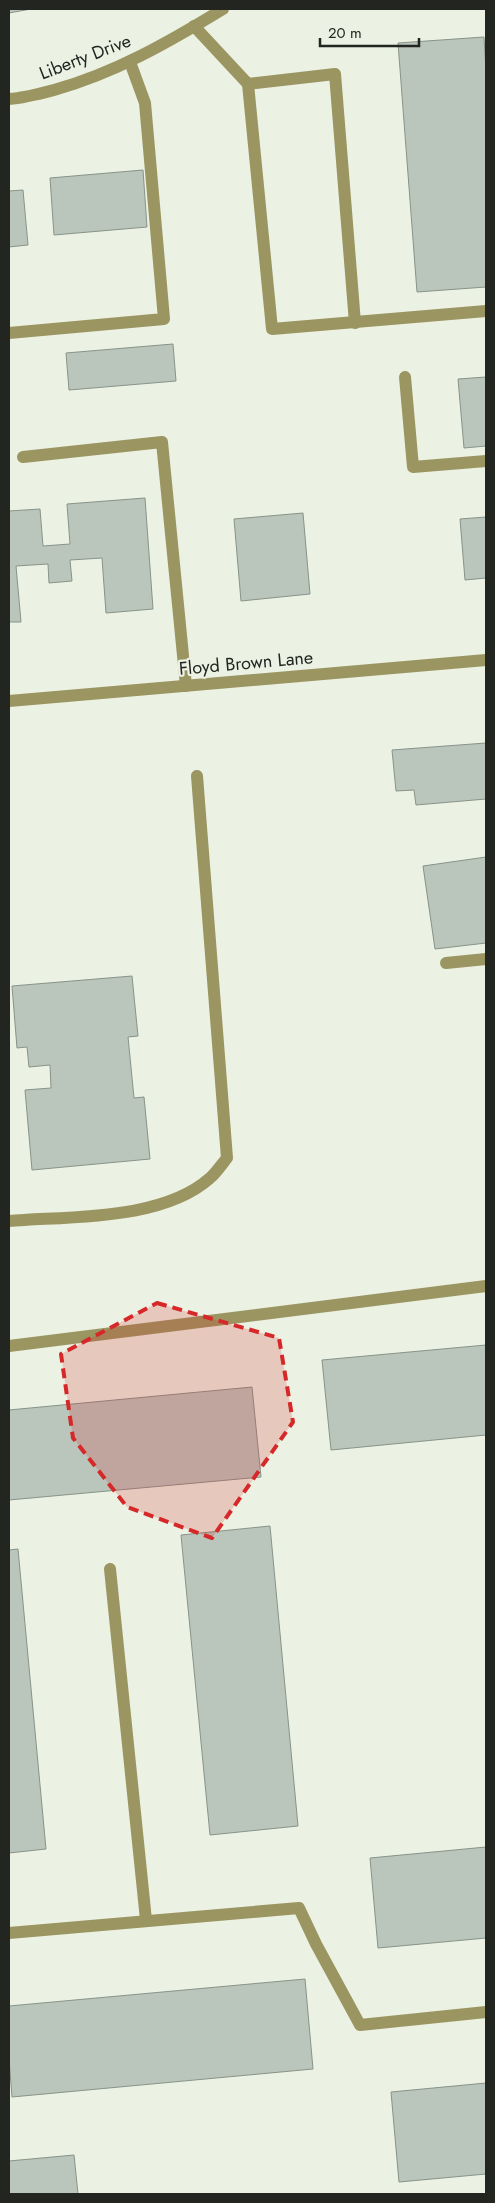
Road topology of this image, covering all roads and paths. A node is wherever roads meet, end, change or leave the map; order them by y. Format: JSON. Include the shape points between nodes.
{"nodes":[{"id":1,"x":223,"y":9,"type":"edge"},
{"id":2,"x":194,"y":26,"type":"junction"},
{"id":3,"x":130,"y":62,"type":"junction"},
{"id":4,"x":248,"y":84,"type":"junction"},
{"id":5,"x":9,"y":100,"type":"edge"},
{"id":6,"x":486,"y":311,"type":"edge"},
{"id":7,"x":355,"y":323,"type":"junction"},
{"id":8,"x":9,"y":334,"type":"edge"},
{"id":9,"x":405,"y":377,"type":"dead end"},
{"id":10,"x":23,"y":457,"type":"dead end"},
{"id":11,"x":486,"y":461,"type":"edge"},
{"id":12,"x":486,"y":660,"type":"edge"},
{"id":13,"x":186,"y":686,"type":"junction"},
{"id":14,"x":9,"y":701,"type":"edge"},
{"id":15,"x":197,"y":776,"type":"dead end"},
{"id":16,"x":486,"y":959,"type":"edge"},
{"id":17,"x":446,"y":963,"type":"dead end"},
{"id":18,"x":9,"y":1221,"type":"edge"},
{"id":19,"x":486,"y":1286,"type":"edge"},
{"id":20,"x":9,"y":1346,"type":"edge"},
{"id":21,"x":110,"y":1570,"type":"dead end"},
{"id":22,"x":146,"y":1920,"type":"junction"},
{"id":23,"x":9,"y":1933,"type":"edge"},
{"id":24,"x":486,"y":2012,"type":"edge"}],
"edges":[{"from":1,"to":2,"type":"street","name":"Liberty Drive"},
{"from":2,"to":3,"type":"street","name":"Liberty Drive"},
{"from":2,"to":4,"type":"street"},
{"from":3,"to":5,"type":"street","name":"Liberty Drive","via":[[80,82]]},
{"from":3,"to":8,"type":"street","via":[[145,103],[164,319]]},
{"from":4,"to":7,"type":"street","via":[[272,328]]},
{"from":4,"to":7,"type":"street","via":[[335,74]]},
{"from":6,"to":7,"type":"street"},
{"from":9,"to":11,"type":"street","via":[[413,466]]},
{"from":10,"to":13,"type":"street","via":[[162,442]]},
{"from":12,"to":13,"type":"street","name":"Floyd Brown Lane"},
{"from":13,"to":14,"type":"street","name":"Floyd Brown Lane"},
{"from":15,"to":18,"type":"street","via":[[227,1158],[210,1179],[185,1194],[145,1210]]},
{"from":16,"to":17,"type":"street"},
{"from":19,"to":20,"type":"street"},
{"from":21,"to":22,"type":"street"},
{"from":22,"to":23,"type":"street"},
{"from":22,"to":24,"type":"street","via":[[299,1908],[360,2025]]}]}
